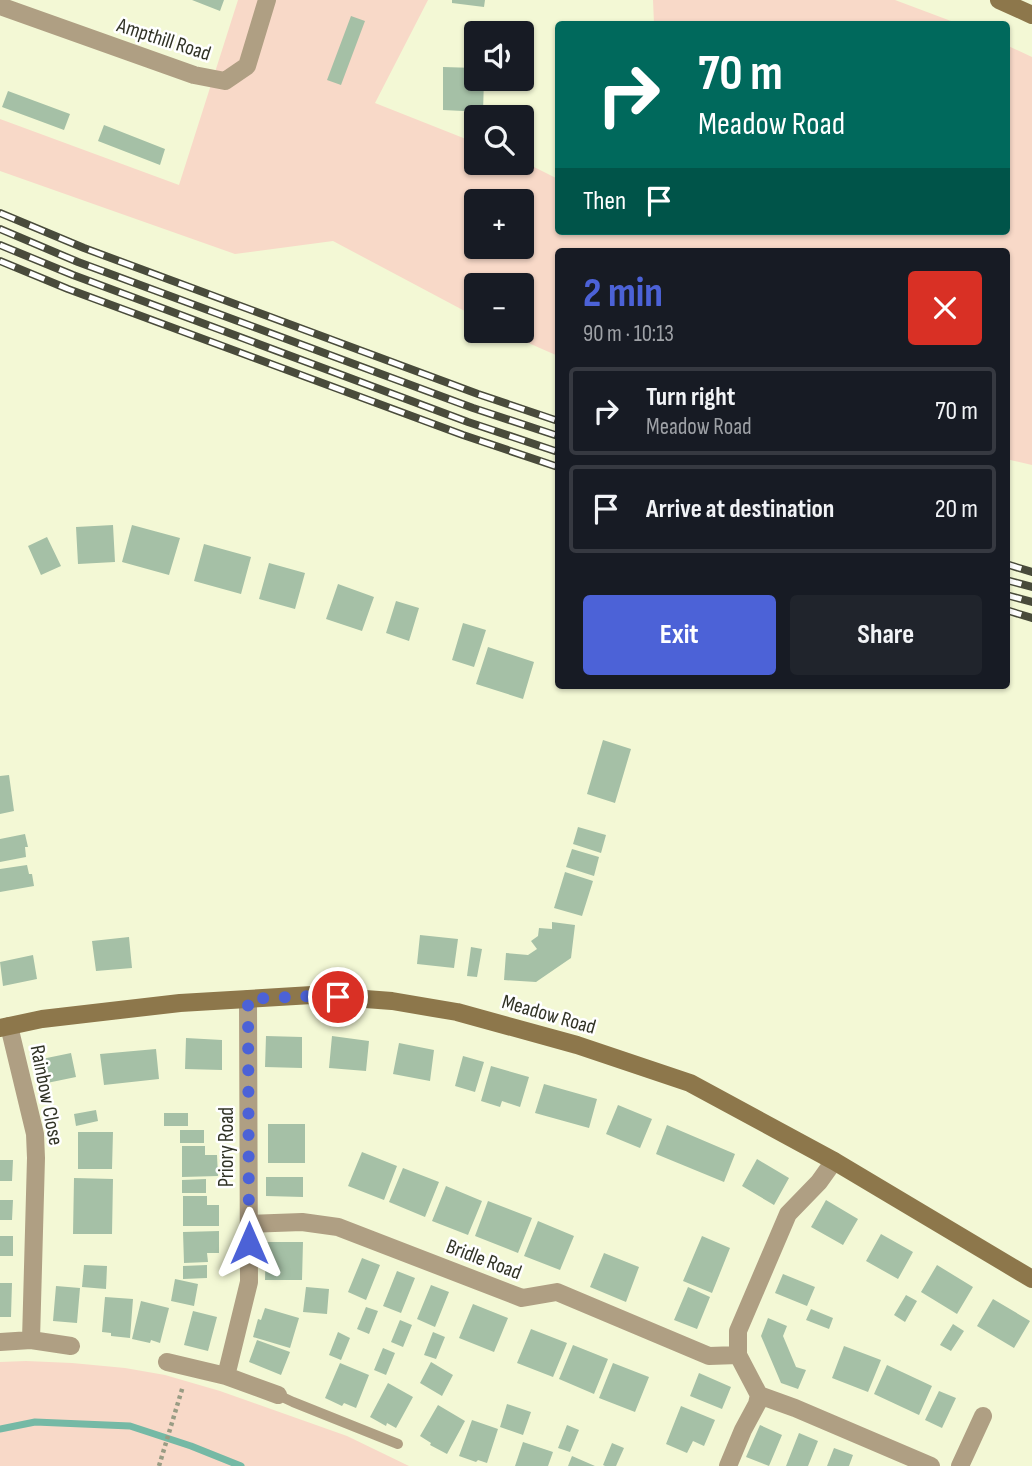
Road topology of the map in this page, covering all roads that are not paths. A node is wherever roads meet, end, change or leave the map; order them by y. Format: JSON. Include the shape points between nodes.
{"nodes":[{"id":1,"x":267,"y":0,"type":"edge"},
{"id":2,"x":999,"y":0,"type":"edge"},
{"id":3,"x":0,"y":6,"type":"edge"},
{"id":4,"x":1032,"y":15,"type":"edge"},
{"id":5,"x":248,"y":999,"type":"junction"},
{"id":6,"x":5,"y":1027,"type":"edge"},
{"id":7,"x":834,"y":1161,"type":"junction"},
{"id":8,"x":249,"y":1224,"type":"junction"},
{"id":9,"x":1032,"y":1279,"type":"edge"},
{"id":10,"x":30,"y":1340,"type":"junction"},
{"id":11,"x":0,"y":1342,"type":"edge"},
{"id":12,"x":71,"y":1346,"type":"dead end"},
{"id":13,"x":738,"y":1355,"type":"junction"},
{"id":14,"x":167,"y":1362,"type":"dead end"},
{"id":15,"x":226,"y":1376,"type":"junction"},
{"id":16,"x":278,"y":1395,"type":"joint"},
{"id":17,"x":760,"y":1395,"type":"junction"},
{"id":18,"x":983,"y":1416,"type":"dead end"},
{"id":19,"x":398,"y":1444,"type":"dead end"},
{"id":20,"x":728,"y":1466,"type":"edge"},
{"id":21,"x":931,"y":1466,"type":"edge"},
{"id":22,"x":960,"y":1466,"type":"edge"}],
"edges":[{"from":1,"to":3,"type":"street","name":"Ampthill Road","via":[[247,66],[225,81],[194,75]]},
{"from":2,"to":4,"type":"street"},
{"from":5,"to":6,"type":"street","name":"Meadow Road","via":[[72,1015]]},
{"from":5,"to":7,"type":"street","name":"Meadow Road","via":[[312,996],[392,1001],[457,1012],[577,1045],[691,1083]]},
{"from":5,"to":8,"type":"street","name":"Priory Road"},
{"from":6,"to":10,"type":"street","name":"Rainbow Close","via":[[35,1134]]},
{"from":7,"to":9,"type":"street","name":"Meadow Road"},
{"from":7,"to":13,"type":"street","via":[[788,1214],[738,1331]]},
{"from":8,"to":13,"type":"street","name":"Bridle Road","via":[[302,1222],[338,1227],[522,1298],[557,1292],[709,1356]]},
{"from":8,"to":15,"type":"street","name":"Priory Road","via":[[249,1282]]},
{"from":10,"to":11,"type":"street"},
{"from":10,"to":12,"type":"street"},
{"from":13,"to":17,"type":"street"},
{"from":14,"to":15,"type":"street"},
{"from":15,"to":16,"type":"street"},
{"from":16,"to":19,"type":"lane"},
{"from":17,"to":20,"type":"street"},
{"from":17,"to":21,"type":"street"},
{"from":18,"to":22,"type":"street"}]}
